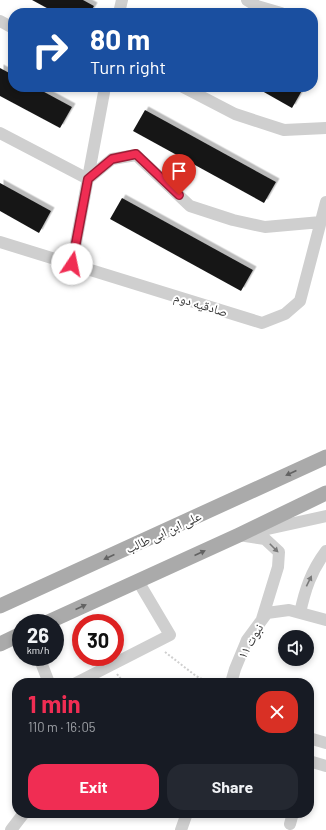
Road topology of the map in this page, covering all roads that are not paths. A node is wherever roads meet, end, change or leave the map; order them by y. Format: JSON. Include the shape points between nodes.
{"nodes":[{"id":1,"x":247,"y":0,"type":"edge"},
{"id":2,"x":264,"y":8,"type":"edge"},
{"id":3,"x":105,"y":92,"type":"edge"},
{"id":4,"x":193,"y":92,"type":"edge"},
{"id":5,"x":326,"y":128,"type":"edge"},
{"id":6,"x":0,"y":133,"type":"edge"},
{"id":7,"x":88,"y":179,"type":"junction"},
{"id":8,"x":326,"y":202,"type":"edge"},
{"id":9,"x":321,"y":222,"type":"junction"},
{"id":10,"x":0,"y":242,"type":"edge"},
{"id":11,"x":72,"y":264,"type":"junction"},
{"id":12,"x":326,"y":457,"type":"edge"},
{"id":13,"x":326,"y":494,"type":"edge"},
{"id":14,"x":326,"y":516,"type":"edge"},
{"id":15,"x":239,"y":535,"type":"junction"},
{"id":16,"x":326,"y":551,"type":"edge"},
{"id":17,"x":138,"y":581,"type":"junction"},
{"id":18,"x":0,"y":606,"type":"edge"},
{"id":19,"x":300,"y":613,"type":"junction"},
{"id":20,"x":64,"y":615,"type":"edge"},
{"id":21,"x":262,"y":619,"type":"junction"},
{"id":22,"x":326,"y":620,"type":"edge"},
{"id":23,"x":12,"y":638,"type":"edge"},
{"id":24,"x":0,"y":644,"type":"edge"},
{"id":25,"x":42,"y":666,"type":"edge"},
{"id":26,"x":47,"y":678,"type":"edge"},
{"id":27,"x":86,"y":678,"type":"edge"},
{"id":28,"x":232,"y":678,"type":"edge"},
{"id":29,"x":314,"y":739,"type":"edge"},
{"id":30,"x":326,"y":743,"type":"edge"},
{"id":31,"x":314,"y":762,"type":"edge"},
{"id":32,"x":326,"y":766,"type":"edge"},
{"id":33,"x":20,"y":818,"type":"edge"},
{"id":34,"x":185,"y":818,"type":"edge"},
{"id":35,"x":11,"y":830,"type":"edge"},
{"id":36,"x":181,"y":830,"type":"edge"}],
"edges":[{"from":1,"to":2,"type":"street"},
{"from":3,"to":7,"type":"street"},
{"from":4,"to":5,"type":"street","via":[[235,114],[284,130]]},
{"from":6,"to":7,"type":"street"},
{"from":7,"to":9,"type":"street","via":[[112,159],[136,154],[190,206],[265,227]]},
{"from":7,"to":11,"type":"street"},
{"from":8,"to":9,"type":"street","name":"صادقیه دوم"},
{"from":9,"to":11,"type":"street","name":"صادقیه دوم","via":[[300,301],[285,314],[262,323]]},
{"from":10,"to":11,"type":"street","name":"صادقیه دوم"},
{"from":12,"to":18,"type":"main road","name":"علی ابن ابی طالب","one_way":true},
{"from":13,"to":15,"type":"main road"},
{"from":14,"to":15,"type":"street"},
{"from":17,"to":15,"type":"main road","one_way":true},
{"from":15,"to":21,"type":"street","one_way":true,"via":[[265,539],[279,552],[278,567]]},
{"from":19,"to":16,"type":"street","one_way":true,"via":[[306,587],[318,561]]},
{"from":20,"to":17,"type":"main road","one_way":true},
{"from":17,"to":27,"type":"street","via":[[170,635]]},
{"from":19,"to":21,"type":"street","name":"نبوت ۱۱","via":[[289,610],[267,613]]},
{"from":19,"to":22,"type":"street","name":"نبوت ۱۱"},
{"from":21,"to":28,"type":"street","name":"نبوت ۱۱","via":[[247,640]]},
{"from":23,"to":24,"type":"main road"},
{"from":25,"to":26,"type":"street"},
{"from":29,"to":30,"type":"street"},
{"from":31,"to":32,"type":"street"},
{"from":33,"to":35,"type":"street"},
{"from":34,"to":36,"type":"street"}]}
